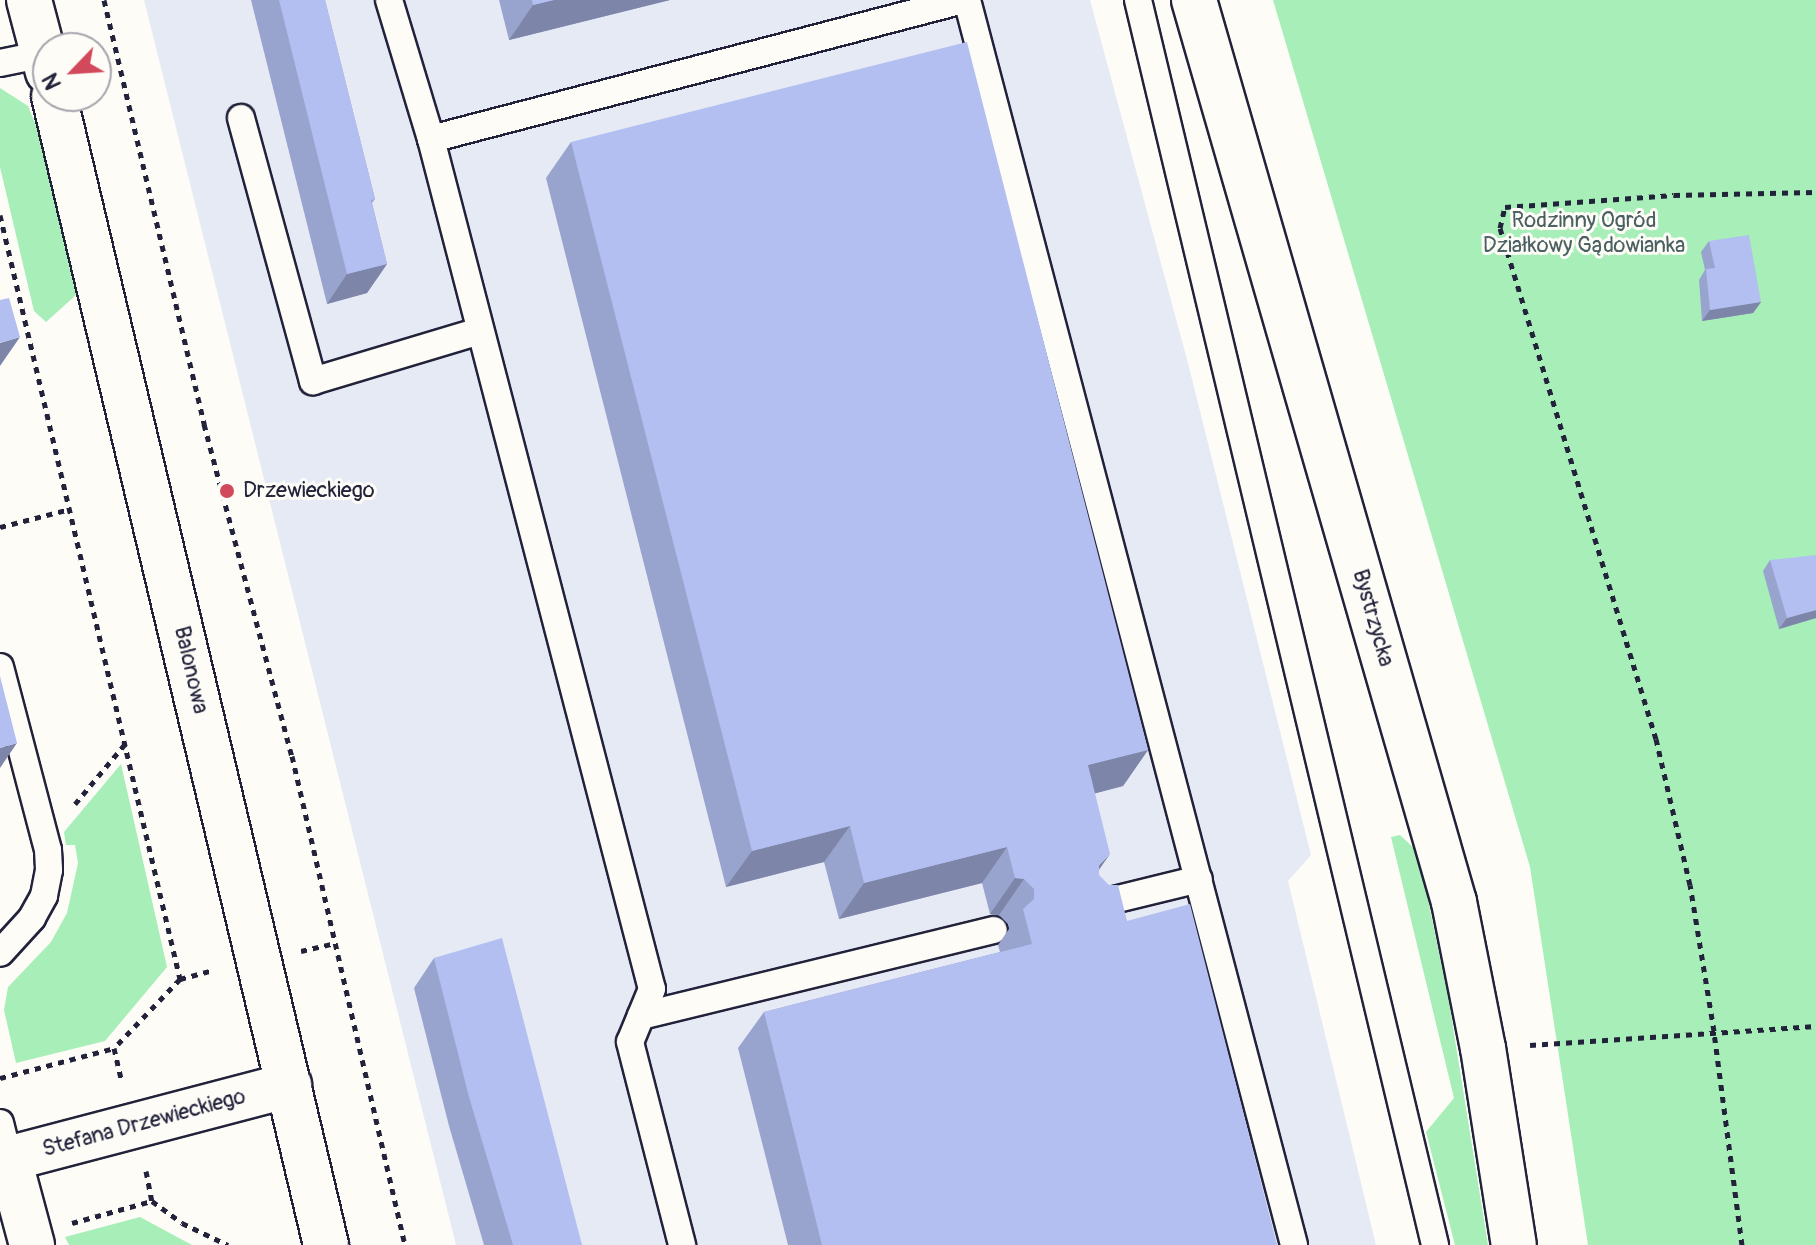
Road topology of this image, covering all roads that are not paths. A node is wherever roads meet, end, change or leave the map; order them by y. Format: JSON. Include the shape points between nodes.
{"nodes":[{"id":1,"x":29,"y":0,"type":"edge"},
{"id":2,"x":389,"y":0,"type":"edge"},
{"id":3,"x":965,"y":0,"type":"edge"},
{"id":4,"x":1138,"y":0,"type":"edge"},
{"id":5,"x":1194,"y":0,"type":"edge"},
{"id":6,"x":38,"y":32,"type":"edge"},
{"id":7,"x":0,"y":63,"type":"edge"},
{"id":8,"x":32,"y":63,"type":"edge"},
{"id":9,"x":58,"y":112,"type":"edge"},
{"id":10,"x":241,"y":118,"type":"dead end"},
{"id":11,"x":431,"y":139,"type":"junction"},
{"id":12,"x":480,"y":331,"type":"junction"},
{"id":13,"x":0,"y":667,"type":"edge"},
{"id":14,"x":1199,"y":879,"type":"junction"},
{"id":15,"x":1089,"y":906,"type":"edge"},
{"id":16,"x":994,"y":930,"type":"dead end"},
{"id":17,"x":0,"y":953,"type":"edge"},
{"id":18,"x":641,"y":1016,"type":"junction"},
{"id":19,"x":289,"y":1085,"type":"junction"},
{"id":20,"x":3,"y":1148,"type":"edge"},
{"id":21,"x":49,"y":1234,"type":"edge"},
{"id":22,"x":326,"y":1245,"type":"edge"},
{"id":23,"x":682,"y":1245,"type":"edge"},
{"id":24,"x":1294,"y":1245,"type":"edge"},
{"id":25,"x":1435,"y":1245,"type":"edge"},
{"id":26,"x":1514,"y":1245,"type":"edge"}],
"edges":[{"from":1,"to":6,"type":"street"},
{"from":2,"to":11,"type":"lane"},
{"from":3,"to":11,"type":"lane"},
{"from":3,"to":14,"type":"lane"},
{"from":4,"to":25,"type":"lane"},
{"from":5,"to":26,"type":"street","name":"Bystrzycka","via":[[1454,902]]},
{"from":7,"to":8,"type":"lane"},
{"from":9,"to":19,"type":"street","name":"Balonowa"},
{"from":10,"to":12,"type":"lane","via":[[313,381]]},
{"from":11,"to":12,"type":"lane"},
{"from":12,"to":18,"type":"lane","via":[[652,989]]},
{"from":13,"to":17,"type":"lane","via":[[49,870],[32,918]]},
{"from":14,"to":15,"type":"lane"},
{"from":14,"to":24,"type":"lane"},
{"from":16,"to":18,"type":"lane"},
{"from":18,"to":23,"type":"lane","via":[[630,1042]]},
{"from":19,"to":20,"type":"street","name":"Stefana Drzewieckiego"},
{"from":19,"to":22,"type":"street","name":"Balonowa"},
{"from":20,"to":21,"type":"street"}]}
